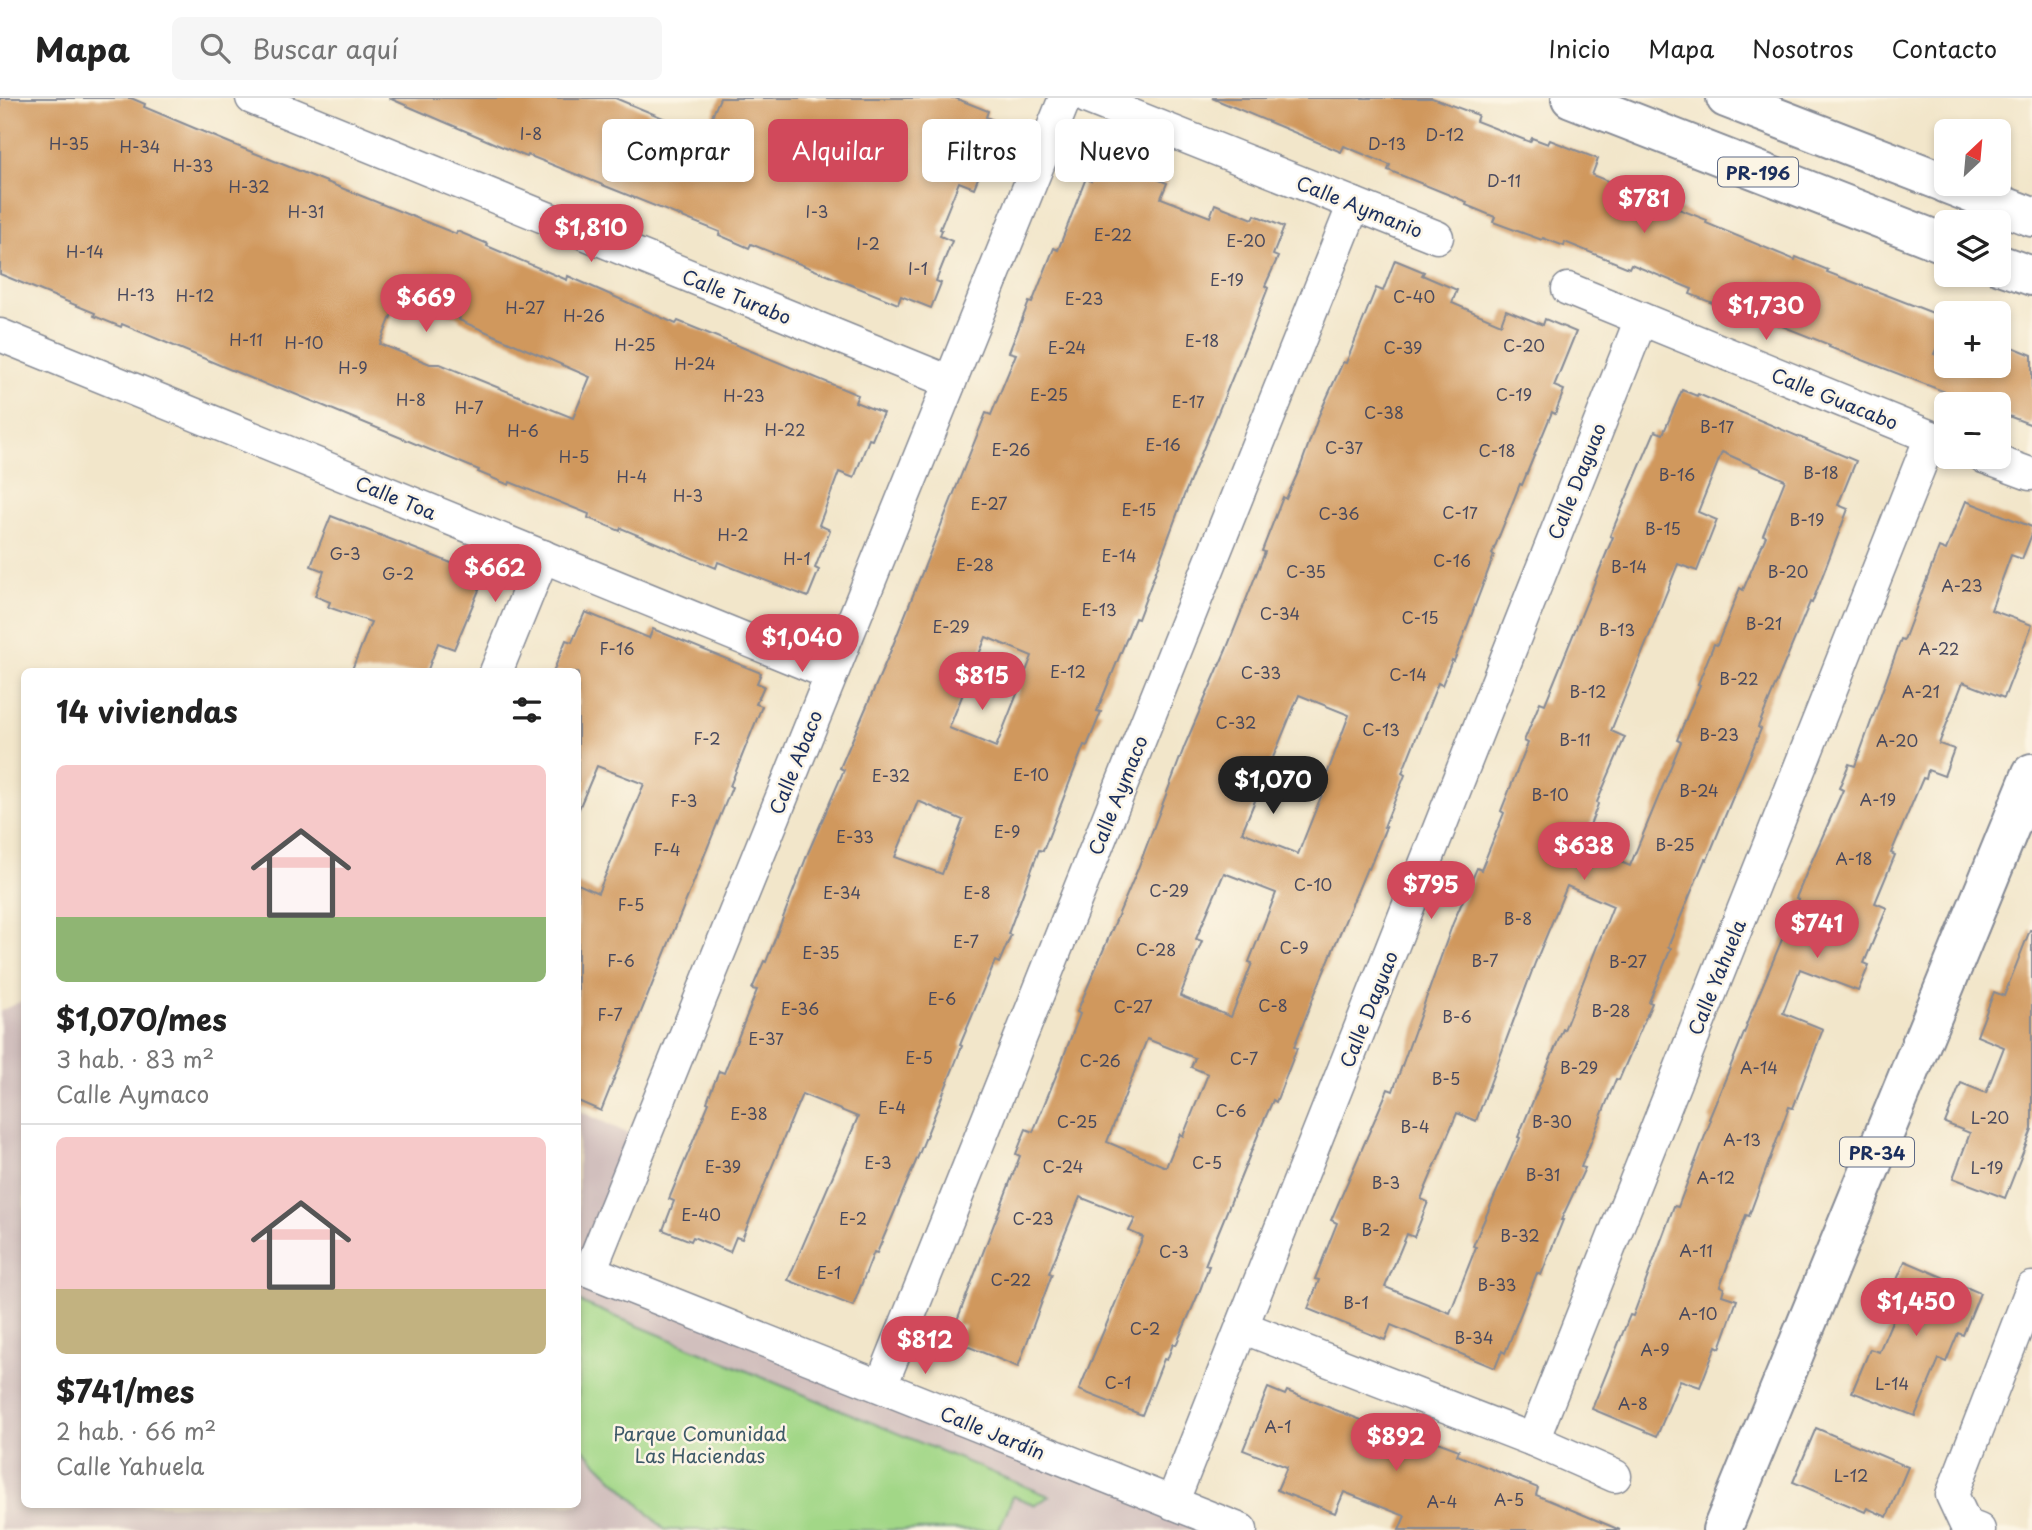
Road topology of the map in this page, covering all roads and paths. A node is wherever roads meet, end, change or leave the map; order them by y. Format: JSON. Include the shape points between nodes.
{"nodes":[{"id":1,"x":251,"y":98,"type":"edge"},
{"id":2,"x":1065,"y":98,"type":"edge"},
{"id":3,"x":1088,"y":98,"type":"edge"},
{"id":4,"x":1572,"y":98,"type":"edge"},
{"id":5,"x":1726,"y":98,"type":"edge"},
{"id":6,"x":1934,"y":178,"type":"edge"},
{"id":7,"x":1980,"y":196,"type":"edge"},
{"id":8,"x":1354,"y":204,"type":"junction"},
{"id":9,"x":2032,"y":217,"type":"edge"},
{"id":10,"x":1437,"y":237,"type":"dead end"},
{"id":11,"x":1934,"y":239,"type":"edge"},
{"id":12,"x":2011,"y":269,"type":"edge"},
{"id":13,"x":2032,"y":276,"type":"edge"},
{"id":14,"x":1568,"y":289,"type":"dead end"},
{"id":15,"x":1641,"y":319,"type":"junction"},
{"id":16,"x":0,"y":335,"type":"edge"},
{"id":17,"x":950,"y":382,"type":"junction"},
{"id":18,"x":1934,"y":438,"type":"edge"},
{"id":19,"x":1934,"y":450,"type":"edge"},
{"id":20,"x":2011,"y":467,"type":"edge"},
{"id":21,"x":2030,"y":474,"type":"dead end"},
{"id":22,"x":543,"y":556,"type":"junction"},
{"id":23,"x":498,"y":668,"type":"edge"},
{"id":24,"x":831,"y":674,"type":"junction"},
{"id":25,"x":2032,"y":773,"type":"edge"},
{"id":26,"x":590,"y":1271,"type":"joint"},
{"id":27,"x":2032,"y":1288,"type":"edge"},
{"id":28,"x":1242,"y":1327,"type":"junction"},
{"id":29,"x":881,"y":1387,"type":"junction"},
{"id":30,"x":1533,"y":1440,"type":"junction"},
{"id":31,"x":1615,"y":1476,"type":"dead end"},
{"id":32,"x":1172,"y":1503,"type":"junction"},
{"id":33,"x":1241,"y":1530,"type":"edge"},
{"id":34,"x":1722,"y":1530,"type":"edge"},
{"id":35,"x":1979,"y":1530,"type":"edge"}],
"edges":[{"from":1,"to":17,"type":"street","name":"Calle Turabo"},
{"from":2,"to":17,"type":"street","name":"Calle Abaco"},
{"from":3,"to":8,"type":"street","name":"Calle Aymanio"},
{"from":4,"to":11,"type":"main road","number":"PR-196"},
{"from":5,"to":6,"type":"main road"},
{"from":7,"to":9,"type":"main road"},
{"from":8,"to":10,"type":"street","name":"Calle Aymanio"},
{"from":8,"to":29,"type":"street","name":"Calle Aymaco"},
{"from":12,"to":13,"type":"main road"},
{"from":14,"to":15,"type":"street","name":"Calle Guacabo"},
{"from":15,"to":18,"type":"street","name":"Calle Guacabo"},
{"from":15,"to":28,"type":"street","name":"Calle Daguao"},
{"from":16,"to":22,"type":"street","name":"Calle Toa"},
{"from":17,"to":24,"type":"street","name":"Calle Abaco"},
{"from":19,"to":30,"type":"street","name":"Calle Yahuela"},
{"from":20,"to":21,"type":"street"},
{"from":22,"to":23,"type":"street"},
{"from":22,"to":24,"type":"street","name":"Calle Toa"},
{"from":24,"to":26,"type":"street","name":"Calle Abaco"},
{"from":25,"to":34,"type":"main road","number":"PR-34"},
{"from":26,"to":29,"type":"street","name":"Calle Jardín"},
{"from":27,"to":35,"type":"street","via":[[1952,1495],[1966,1525]]},
{"from":28,"to":30,"type":"street"},
{"from":28,"to":32,"type":"street","name":"Calle Daguao"},
{"from":29,"to":32,"type":"street","name":"Calle Jardín"},
{"from":30,"to":31,"type":"street"},
{"from":32,"to":33,"type":"street","name":"Calle Jardín"}]}
